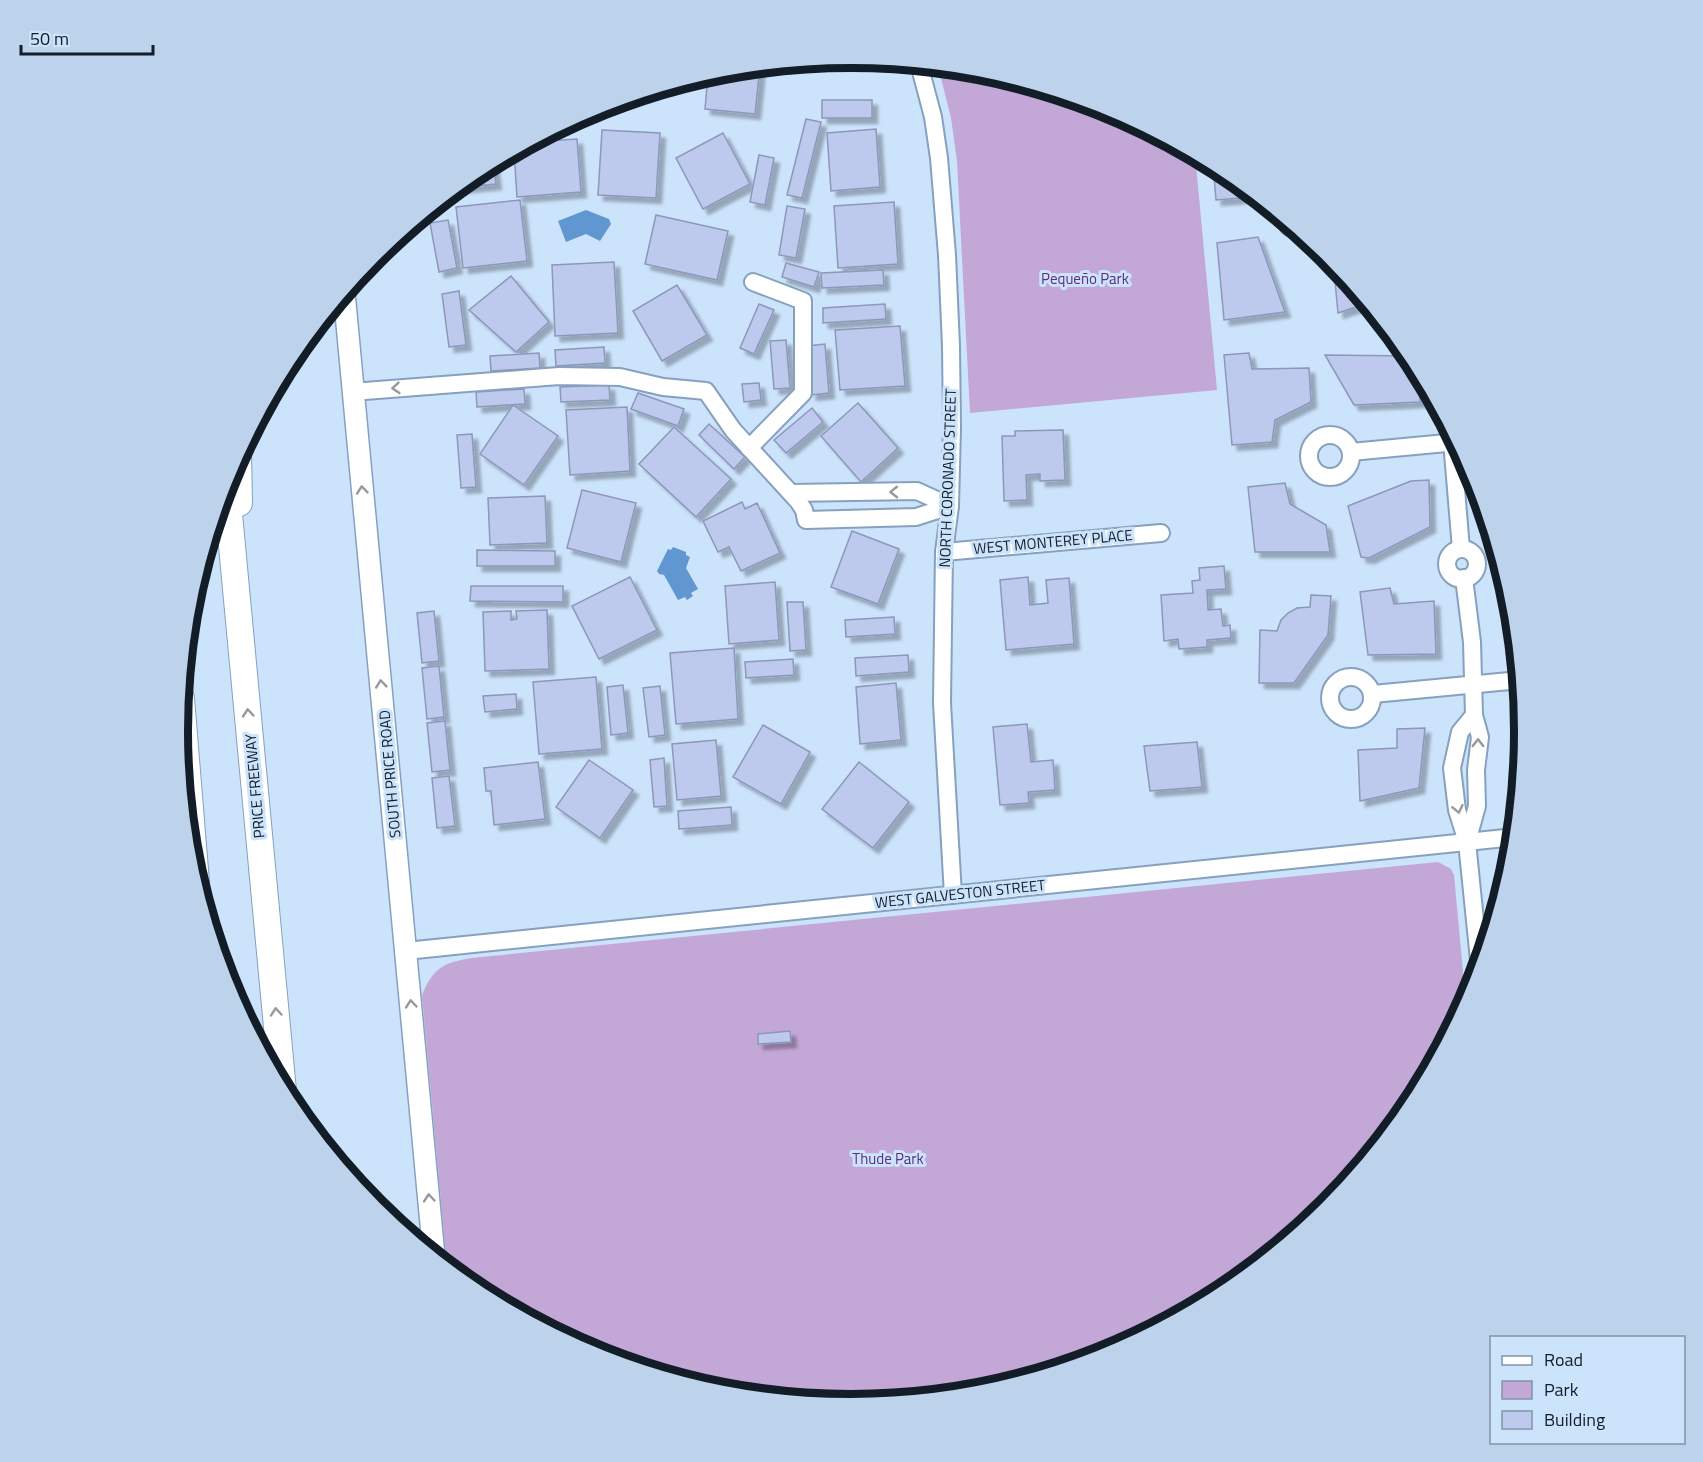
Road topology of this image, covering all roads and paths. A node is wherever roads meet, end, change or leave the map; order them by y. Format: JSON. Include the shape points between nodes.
{"nodes":[{"id":1,"x":921,"y":71,"type":"edge"},
{"id":2,"x":753,"y":282,"type":"dead end"},
{"id":3,"x":345,"y":304,"type":"edge"},
{"id":4,"x":352,"y":392,"type":"junction"},
{"id":5,"x":1447,"y":439,"type":"edge"},
{"id":6,"x":749,"y":448,"type":"junction"},
{"id":7,"x":1351,"y":452,"type":"dead end"},
{"id":8,"x":1454,"y":454,"type":"edge"},
{"id":9,"x":239,"y":478,"type":"edge"},
{"id":10,"x":791,"y":493,"type":"junction"},
{"id":11,"x":228,"y":505,"type":"edge"},
{"id":12,"x":950,"y":506,"type":"junction"},
{"id":13,"x":1161,"y":533,"type":"dead end"},
{"id":14,"x":944,"y":552,"type":"junction"},
{"id":15,"x":243,"y":656,"type":"junction"},
{"id":16,"x":1513,"y":681,"type":"edge"},
{"id":17,"x":1474,"y":685,"type":"junction"},
{"id":18,"x":1372,"y":694,"type":"dead end"},
{"id":19,"x":1474,"y":715,"type":"junction"},
{"id":20,"x":1452,"y":768,"type":"junction"},
{"id":21,"x":1476,"y":770,"type":"junction"},
{"id":22,"x":1506,"y":838,"type":"edge"},
{"id":23,"x":1467,"y":842,"type":"junction"},
{"id":24,"x":953,"y":895,"type":"junction"},
{"id":25,"x":1478,"y":949,"type":"edge"},
{"id":26,"x":406,"y":951,"type":"junction"},
{"id":27,"x":281,"y":1069,"type":"edge"},
{"id":28,"x":433,"y":1245,"type":"edge"}],
"edges":[{"from":1,"to":12,"type":"street","name":"NORTH CORONADO STREET","via":[[939,158],[947,255],[952,399]]},
{"from":2,"to":6,"type":"street","via":[[803,301],[802,393]]},
{"from":3,"to":4,"type":"main road","name":"SOUTH PRICE ROAD"},
{"from":6,"to":4,"type":"street","one_way":true,"via":[[706,391],[620,377],[559,376]]},
{"from":26,"to":4,"type":"main road","name":"SOUTH PRICE ROAD","one_way":true},
{"from":5,"to":7,"type":"street"},
{"from":6,"to":10,"type":"street"},
{"from":8,"to":17,"type":"street","via":[[1461,549],[1451,553],[1448,568],[1454,576],[1464,578]]},
{"from":9,"to":15,"type":"highway"},
{"from":12,"to":10,"type":"street","one_way":true,"via":[[917,491]]},
{"from":10,"to":12,"type":"street","via":[[804,510],[806,520],[916,517]]},
{"from":11,"to":15,"type":"highway","name":"PRICE FREEWAY"},
{"from":12,"to":14,"type":"street","name":"NORTH CORONADO STREET"},
{"from":13,"to":14,"type":"street","name":"WEST MONTEREY PLACE"},
{"from":14,"to":24,"type":"street","name":"NORTH CORONADO STREET","via":[[942,703]]},
{"from":27,"to":15,"type":"highway","name":"PRICE FREEWAY","one_way":true},
{"from":16,"to":17,"type":"street"},
{"from":17,"to":18,"type":"street"},
{"from":17,"to":19,"type":"street"},
{"from":19,"to":20,"type":"street","via":[[1460,732]]},
{"from":21,"to":19,"type":"street","one_way":true,"via":[[1480,737]]},
{"from":20,"to":21,"type":"street"},
{"from":20,"to":23,"type":"street","one_way":true,"via":[[1457,810]]},
{"from":21,"to":23,"type":"street","via":[[1478,806]]},
{"from":22,"to":23,"type":"street","name":"WEST GALVESTON STREET"},
{"from":23,"to":24,"type":"street","name":"WEST GALVESTON STREET"},
{"from":23,"to":25,"type":"street"},
{"from":24,"to":26,"type":"street","name":"WEST GALVESTON STREET"},
{"from":28,"to":26,"type":"main road","name":"SOUTH PRICE ROAD","one_way":true}]}
